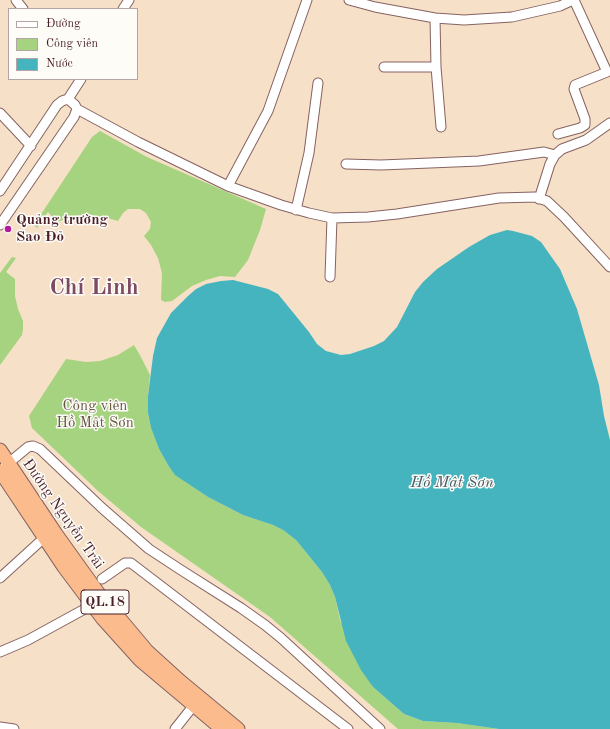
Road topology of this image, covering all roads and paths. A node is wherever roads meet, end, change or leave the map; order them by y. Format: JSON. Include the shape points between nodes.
{"nodes":[{"id":1,"x":16,"y":0,"type":"edge"},
{"id":2,"x":307,"y":0,"type":"edge"},
{"id":3,"x":349,"y":0,"type":"edge"},
{"id":4,"x":574,"y":0,"type":"edge"},
{"id":5,"x":559,"y":3,"type":"edge"},
{"id":6,"x":375,"y":4,"type":"edge"},
{"id":7,"x":22,"y":8,"type":"edge"},
{"id":8,"x":435,"y":18,"type":"junction"},
{"id":9,"x":384,"y":67,"type":"dead end"},
{"id":10,"x":436,"y":67,"type":"junction"},
{"id":11,"x":608,"y":75,"type":"edge"},
{"id":12,"x":80,"y":80,"type":"edge"},
{"id":13,"x":318,"y":83,"type":"dead end"},
{"id":14,"x":68,"y":99,"type":"junction"},
{"id":15,"x":77,"y":109,"type":"junction"},
{"id":16,"x":0,"y":113,"type":"edge"},
{"id":17,"x":610,"y":123,"type":"edge"},
{"id":18,"x":441,"y":127,"type":"dead end"},
{"id":19,"x":558,"y":134,"type":"dead end"},
{"id":20,"x":31,"y":146,"type":"junction"},
{"id":21,"x":555,"y":155,"type":"junction"},
{"id":22,"x":346,"y":164,"type":"dead end"},
{"id":23,"x":228,"y":186,"type":"junction"},
{"id":24,"x":0,"y":191,"type":"edge"},
{"id":25,"x":539,"y":199,"type":"junction"},
{"id":26,"x":296,"y":210,"type":"junction"},
{"id":27,"x":332,"y":218,"type":"junction"},
{"id":28,"x":1,"y":222,"type":"edge"},
{"id":29,"x":610,"y":267,"type":"edge"},
{"id":30,"x":330,"y":277,"type":"dead end"},
{"id":31,"x":0,"y":450,"type":"edge"},
{"id":32,"x":3,"y":468,"type":"edge"},
{"id":33,"x":45,"y":538,"type":"junction"},
{"id":34,"x":0,"y":578,"type":"edge"},
{"id":35,"x":102,"y":579,"type":"dead end"},
{"id":36,"x":96,"y":600,"type":"junction"},
{"id":37,"x":0,"y":652,"type":"edge"},
{"id":38,"x":194,"y":705,"type":"junction"},
{"id":39,"x":0,"y":726,"type":"edge"},
{"id":40,"x":14,"y":729,"type":"edge"},
{"id":41,"x":175,"y":729,"type":"edge"},
{"id":42,"x":222,"y":729,"type":"edge"},
{"id":43,"x":238,"y":729,"type":"edge"},
{"id":44,"x":348,"y":729,"type":"edge"},
{"id":45,"x":380,"y":729,"type":"edge"}],
"edges":[{"from":1,"to":7,"type":"street"},
{"from":2,"to":23,"type":"street","via":[[268,111]]},
{"from":3,"to":6,"type":"street"},
{"from":4,"to":5,"type":"street"},
{"from":4,"to":11,"type":"street"},
{"from":5,"to":8,"type":"street","via":[[512,18]]},
{"from":6,"to":8,"type":"street"},
{"from":8,"to":10,"type":"street"},
{"from":9,"to":10,"type":"street"},
{"from":10,"to":18,"type":"street"},
{"from":11,"to":19,"type":"street","via":[[575,85],[574,89],[586,124]]},
{"from":12,"to":14,"type":"street"},
{"from":13,"to":26,"type":"street","via":[[309,153]]},
{"from":14,"to":15,"type":"street"},
{"from":14,"to":20,"type":"street","via":[[57,105]]},
{"from":15,"to":23,"type":"street"},
{"from":15,"to":28,"type":"street"},
{"from":16,"to":20,"type":"street"},
{"from":17,"to":21,"type":"street","via":[[586,140],[562,149]]},
{"from":20,"to":24,"type":"street"},
{"from":21,"to":22,"type":"street","via":[[544,152],[479,161]]},
{"from":21,"to":25,"type":"street"},
{"from":23,"to":26,"type":"street"},
{"from":25,"to":27,"type":"street","via":[[499,198],[397,214]]},
{"from":25,"to":29,"type":"street","via":[[547,201],[564,217]]},
{"from":26,"to":27,"type":"street"},
{"from":27,"to":30,"type":"street"},
{"from":31,"to":32,"type":"highway","name":"Đường Nguyễn Trãi","number":"QL.18"},
{"from":32,"to":33,"type":"highway","name":"Đường Nguyễn Trãi","number":"QL.18"},
{"from":32,"to":36,"type":"highway","name":"Đường Nguyễn Trãi","number":"QL.18","via":[[56,534]]},
{"from":32,"to":45,"type":"street","via":[[28,447],[40,449],[149,548],[241,608],[281,638]]},
{"from":33,"to":34,"type":"street"},
{"from":33,"to":36,"type":"highway","name":"Đường Nguyễn Trãi","number":"QL.18"},
{"from":35,"to":44,"type":"street","via":[[125,563],[131,563]]},
{"from":36,"to":37,"type":"street","via":[[28,640]]},
{"from":36,"to":38,"type":"highway","name":"Đường Nguyễn Trãi","number":"QL.18","via":[[140,660]]},
{"from":36,"to":43,"type":"highway","name":"Đường Nguyễn Trãi","number":"QL.18","via":[[180,681]]},
{"from":38,"to":41,"type":"street"},
{"from":38,"to":42,"type":"highway","name":"Đường Nguyễn Trãi","number":"QL.18"},
{"from":39,"to":40,"type":"street"}]}
